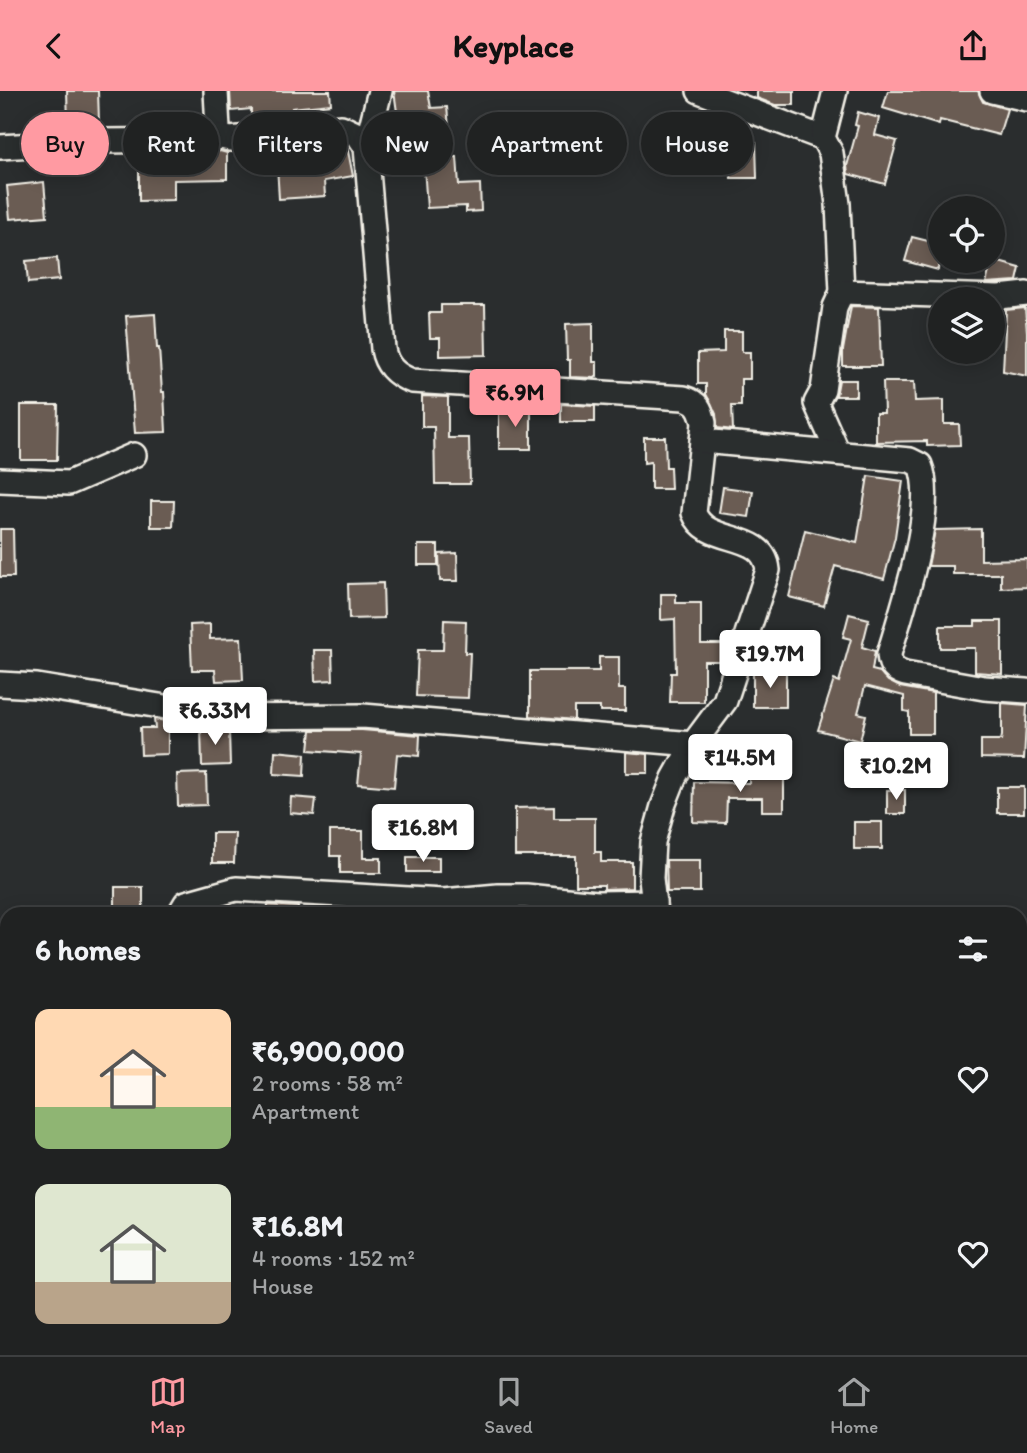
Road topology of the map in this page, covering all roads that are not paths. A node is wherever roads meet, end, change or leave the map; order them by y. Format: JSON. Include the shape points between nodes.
{"nodes":[{"id":1,"x":216,"y":91,"type":"edge"},
{"id":2,"x":380,"y":91,"type":"edge"},
{"id":3,"x":699,"y":91,"type":"edge"},
{"id":4,"x":835,"y":91,"type":"edge"},
{"id":5,"x":992,"y":91,"type":"edge"},
{"id":6,"x":724,"y":96,"type":"edge"},
{"id":7,"x":1027,"y":99,"type":"edge"},
{"id":8,"x":375,"y":112,"type":"edge"},
{"id":9,"x":221,"y":137,"type":"junction"},
{"id":10,"x":823,"y":138,"type":"junction"},
{"id":11,"x":361,"y":140,"type":"edge"},
{"id":12,"x":0,"y":146,"type":"edge"},
{"id":13,"x":368,"y":175,"type":"edge"},
{"id":14,"x":842,"y":292,"type":"junction"},
{"id":15,"x":1027,"y":293,"type":"edge"},
{"id":16,"x":702,"y":441,"type":"junction"},
{"id":17,"x":838,"y":453,"type":"junction"},
{"id":18,"x":134,"y":455,"type":"dead end"},
{"id":19,"x":0,"y":480,"type":"edge"},
{"id":20,"x":0,"y":684,"type":"edge"},
{"id":21,"x":1027,"y":691,"type":"edge"},
{"id":22,"x":693,"y":744,"type":"junction"},
{"id":23,"x":184,"y":907,"type":"edge"},
{"id":24,"x":643,"y":907,"type":"edge"},
{"id":25,"x":655,"y":907,"type":"edge"}],
"edges":[{"from":1,"to":9,"type":"street"},
{"from":2,"to":8,"type":"street"},
{"from":3,"to":6,"type":"street"},
{"from":4,"to":10,"type":"street"},
{"from":5,"to":7,"type":"street"},
{"from":6,"to":10,"type":"street"},
{"from":9,"to":11,"type":"street","via":[[341,127]]},
{"from":9,"to":12,"type":"street"},
{"from":10,"to":14,"type":"street","via":[[831,153],[838,204]]},
{"from":13,"to":16,"type":"street","via":[[383,349],[396,373],[412,381],[684,398],[702,410]]},
{"from":14,"to":15,"type":"street","via":[[999,297]]},
{"from":14,"to":17,"type":"street","via":[[835,307],[823,390],[816,403]]},
{"from":16,"to":17,"type":"street"},
{"from":16,"to":22,"type":"street","via":[[697,521],[706,529],[759,549],[768,570],[725,701]]},
{"from":17,"to":21,"type":"street","via":[[911,460],[924,473],[915,562],[889,654],[894,670],[984,688]]},
{"from":18,"to":19,"type":"street","via":[[69,483]]},
{"from":20,"to":22,"type":"street","via":[[227,717],[363,716]]},
{"from":22,"to":25,"type":"street","via":[[674,778],[653,842]]},
{"from":23,"to":24,"type":"street","via":[[236,889],[443,901],[498,896]]}]}
